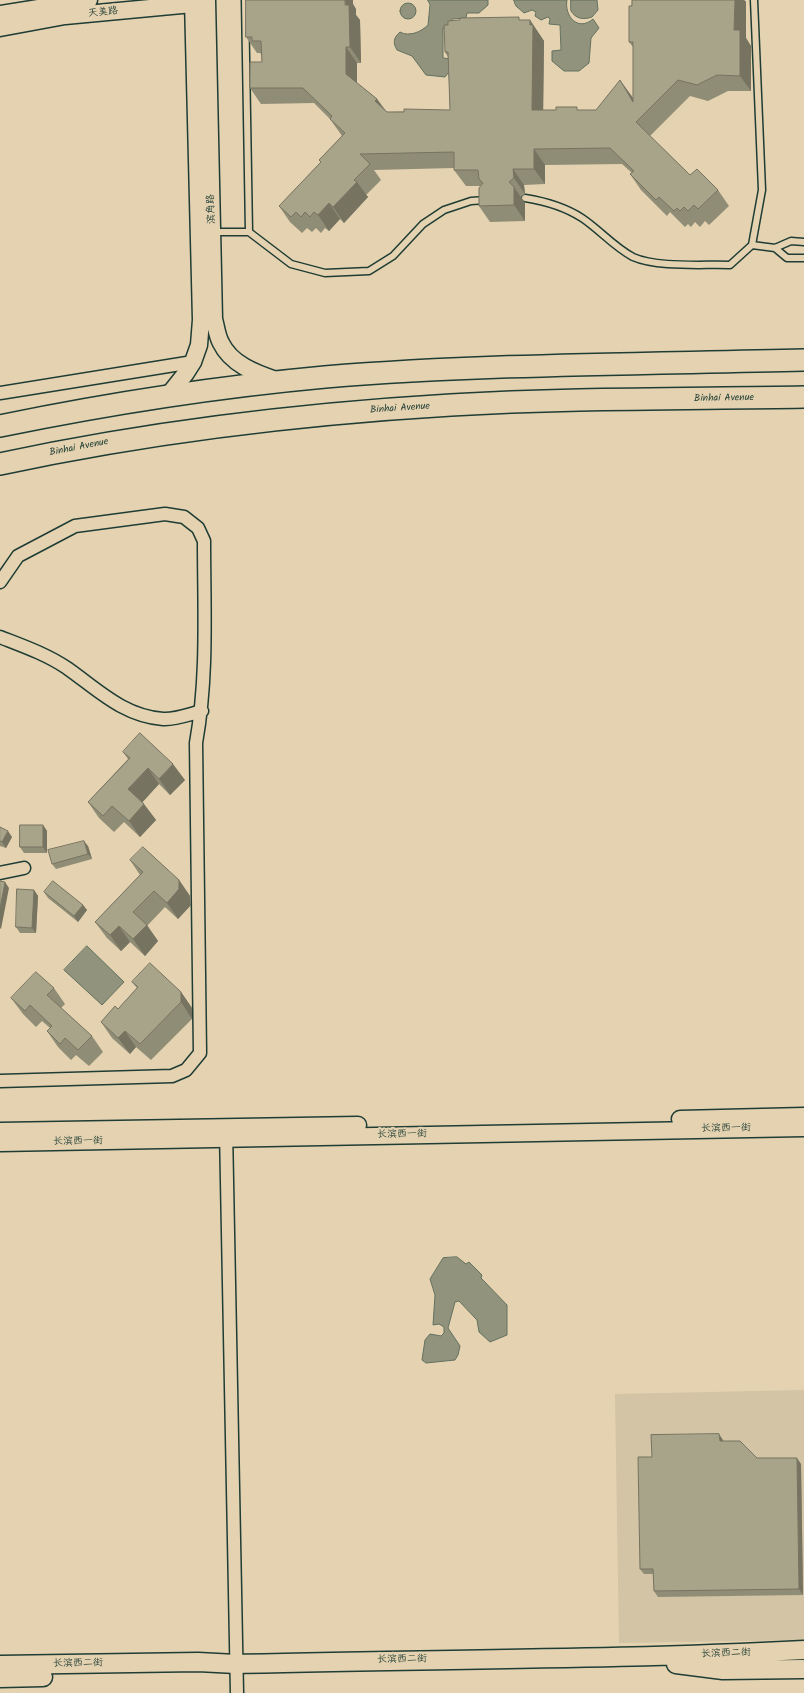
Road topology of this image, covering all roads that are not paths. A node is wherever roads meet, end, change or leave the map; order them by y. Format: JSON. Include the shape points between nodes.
{"nodes":[{"id":1,"x":89,"y":0,"type":"edge"},
{"id":2,"x":245,"y":0,"type":"edge"},
{"id":3,"x":754,"y":0,"type":"edge"},
{"id":4,"x":200,"y":2,"type":"edge"},
{"id":5,"x":37,"y":4,"type":"edge"},
{"id":6,"x":0,"y":14,"type":"edge"},
{"id":7,"x":0,"y":28,"type":"edge"},
{"id":8,"x":525,"y":198,"type":"dead end"},
{"id":9,"x":490,"y":199,"type":"edge"},
{"id":10,"x":213,"y":232,"type":"junction"},
{"id":11,"x":249,"y":232,"type":"junction"},
{"id":12,"x":804,"y":242,"type":"edge"},
{"id":13,"x":752,"y":245,"type":"junction"},
{"id":14,"x":776,"y":248,"type":"junction"},
{"id":15,"x":804,"y":258,"type":"edge"},
{"id":16,"x":804,"y":360,"type":"edge"},
{"id":17,"x":193,"y":362,"type":"junction"},
{"id":18,"x":281,"y":382,"type":"junction"},
{"id":19,"x":0,"y":393,"type":"edge"},
{"id":20,"x":167,"y":396,"type":"junction"},
{"id":21,"x":804,"y":397,"type":"edge"},
{"id":22,"x":0,"y":426,"type":"edge"},
{"id":23,"x":0,"y":464,"type":"edge"},
{"id":24,"x":0,"y":582,"type":"edge"},
{"id":25,"x":0,"y":637,"type":"edge"},
{"id":26,"x":202,"y":711,"type":"junction"},
{"id":27,"x":24,"y":868,"type":"dead end"},
{"id":28,"x":0,"y":873,"type":"edge"},
{"id":29,"x":0,"y":1081,"type":"edge"},
{"id":30,"x":804,"y":1116,"type":"edge"},
{"id":31,"x":804,"y":1128,"type":"edge"},
{"id":32,"x":0,"y":1131,"type":"edge"},
{"id":33,"x":226,"y":1133,"type":"junction"},
{"id":34,"x":0,"y":1143,"type":"edge"},
{"id":35,"x":804,"y":1650,"type":"edge"},
{"id":36,"x":804,"y":1661,"type":"edge"},
{"id":37,"x":675,"y":1664,"type":"junction"},
{"id":38,"x":0,"y":1665,"type":"edge"},
{"id":39,"x":236,"y":1669,"type":"junction"},
{"id":40,"x":804,"y":1670,"type":"edge"},
{"id":41,"x":0,"y":1678,"type":"edge"},
{"id":42,"x":237,"y":1693,"type":"edge"}],
"edges":[{"from":1,"to":5,"type":"street","name":"天美路"},
{"from":2,"to":11,"type":"lane"},
{"from":3,"to":13,"type":"lane","via":[[762,190]]},
{"from":4,"to":7,"type":"street","name":"天美路","via":[[65,16]]},
{"from":4,"to":10,"type":"street","name":"滨角路"},
{"from":4,"to":17,"type":"street","name":"滨角路","via":[[201,320],[199,345]]},
{"from":5,"to":6,"type":"street","name":"天美路"},
{"from":8,"to":13,"type":"lane","via":[[547,202],[582,218],[617,247],[651,263],[730,265]]},
{"from":9,"to":11,"type":"lane","via":[[471,201],[444,210],[423,224],[394,256],[369,271],[325,273],[291,264]]},
{"from":10,"to":11,"type":"lane"},
{"from":10,"to":18,"type":"street","name":"滨角路","via":[[214,319],[220,342],[229,356],[256,374]]},
{"from":12,"to":14,"type":"lane","via":[[790,242]]},
{"from":13,"to":14,"type":"lane"},
{"from":14,"to":15,"type":"lane","via":[[787,258]]},
{"from":16,"to":18,"type":"highway","via":[[478,368]]},
{"from":17,"to":19,"type":"street"},
{"from":17,"to":20,"type":"street","name":"滨角路"},
{"from":18,"to":20,"type":"highway"},
{"from":20,"to":22,"type":"highway"},
{"from":21,"to":23,"type":"highway","name":"Binhai Avenue","via":[[541,402],[362,411],[184,430]]},
{"from":24,"to":26,"type":"street","via":[[18,556],[75,526],[165,514],[184,517],[198,528],[204,541],[205,664]]},
{"from":25,"to":26,"type":"street","via":[[41,653],[66,668],[104,697],[136,713],[164,719]]},
{"from":26,"to":29,"type":"street","via":[[196,743],[200,1053],[186,1070],[172,1076]]},
{"from":27,"to":28,"type":"street"},
{"from":30,"to":33,"type":"street","name":"长滨西一街"},
{"from":31,"to":33,"type":"street","name":"长滨西一街"},
{"from":32,"to":33,"type":"street","name":"长滨西一街"},
{"from":33,"to":34,"type":"street","name":"长滨西一街"},
{"from":33,"to":39,"type":"street"},
{"from":35,"to":39,"type":"main road","name":"长滨西二街"},
{"from":36,"to":37,"type":"main road","name":"长滨西二街"},
{"from":37,"to":39,"type":"main road","name":"长滨西二街"},
{"from":37,"to":40,"type":"main road","via":[[723,1670]]},
{"from":38,"to":39,"type":"main road","name":"长滨西二街","via":[[198,1662]]},
{"from":39,"to":41,"type":"main road","name":"长滨西二街"},
{"from":39,"to":42,"type":"street"}]}
